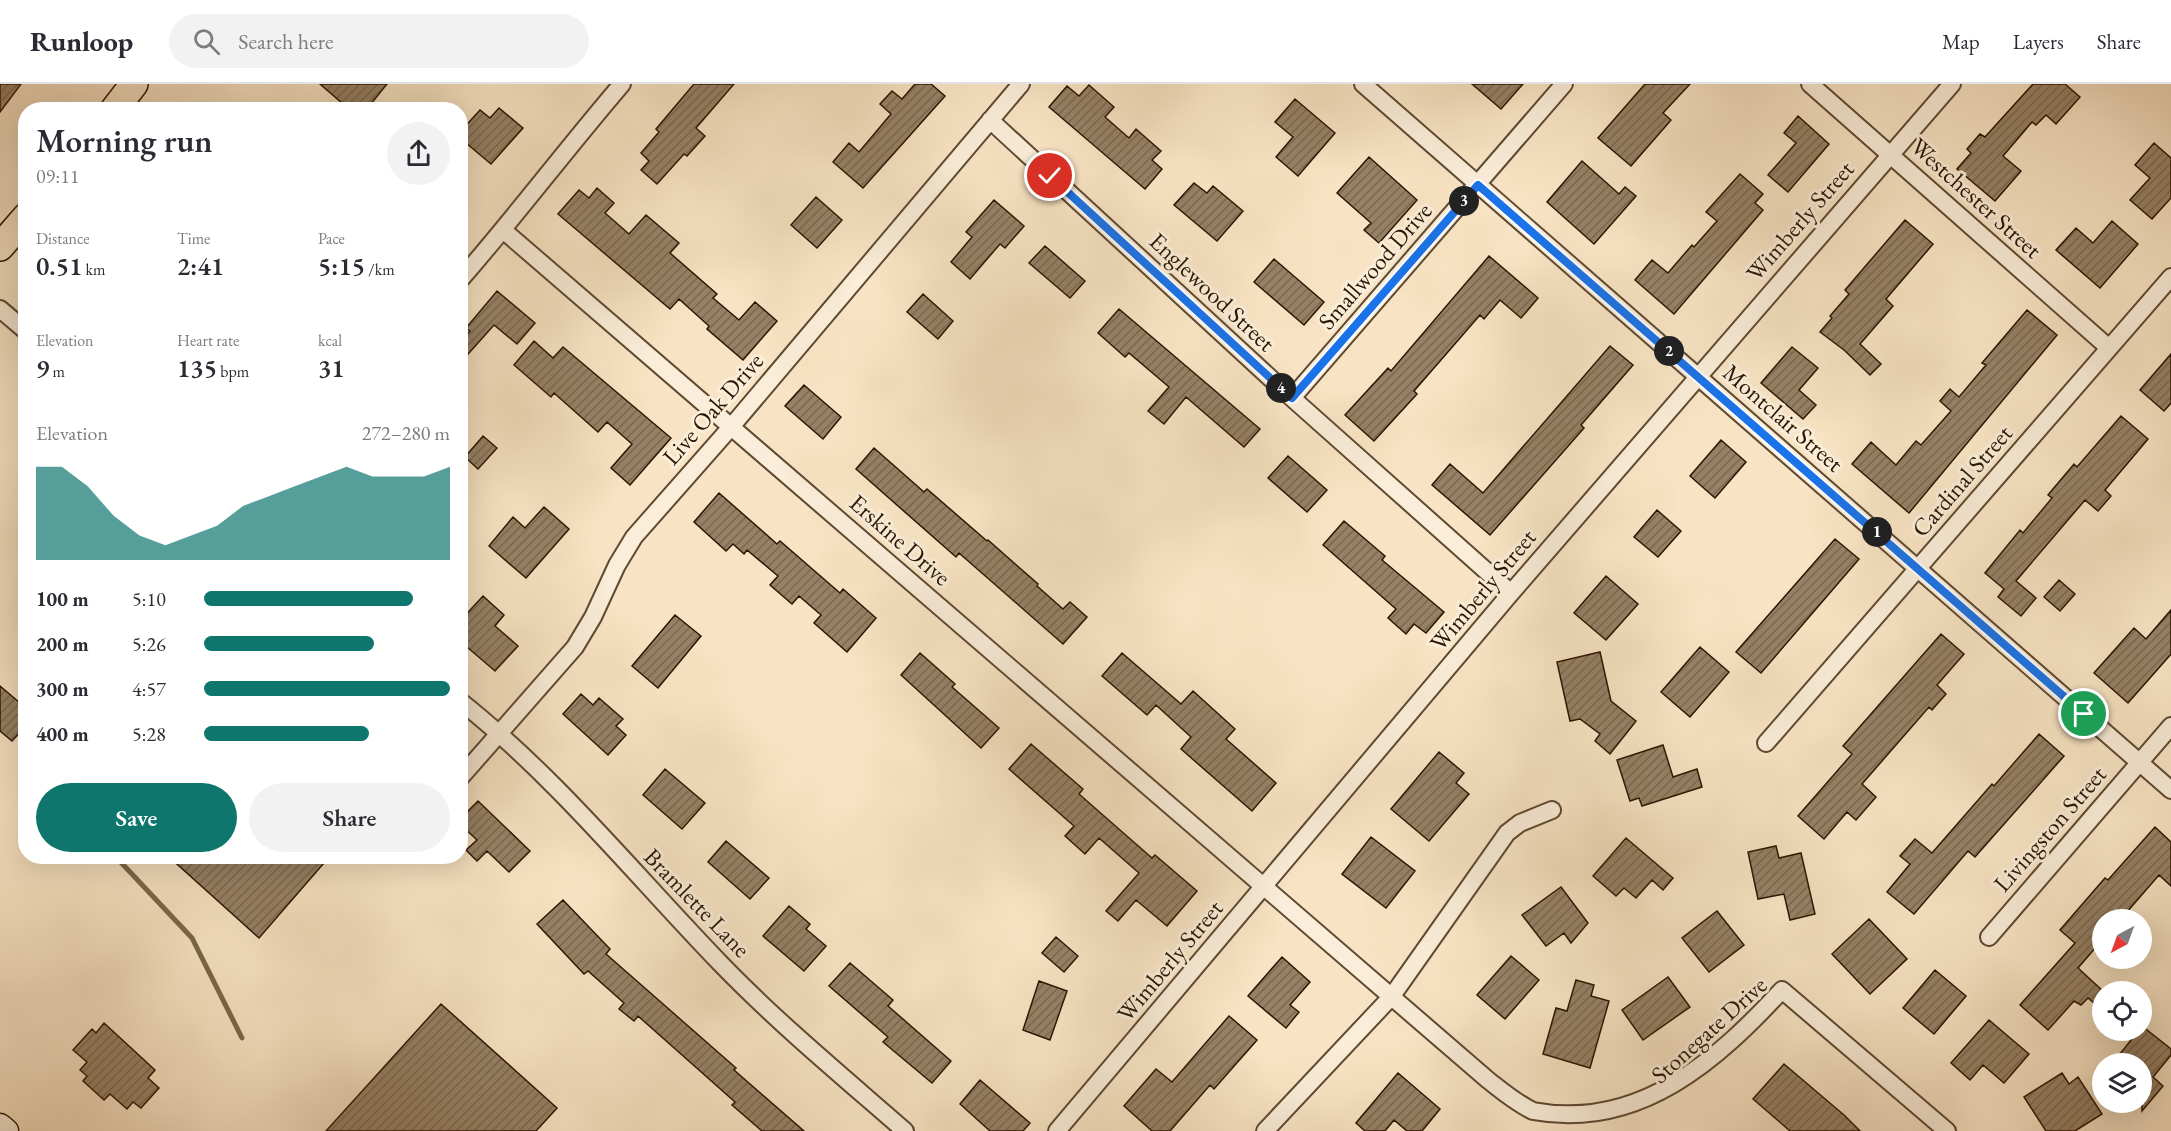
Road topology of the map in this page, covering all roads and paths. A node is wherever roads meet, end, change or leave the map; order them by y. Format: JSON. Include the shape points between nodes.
{"nodes":[{"id":1,"x":134,"y":84,"type":"edge"},
{"id":2,"x":622,"y":84,"type":"edge"},
{"id":3,"x":1021,"y":84,"type":"edge"},
{"id":4,"x":1363,"y":84,"type":"edge"},
{"id":5,"x":1564,"y":84,"type":"edge"},
{"id":6,"x":1810,"y":84,"type":"edge"},
{"id":7,"x":1952,"y":84,"type":"edge"},
{"id":8,"x":120,"y":102,"type":"edge"},
{"id":9,"x":990,"y":120,"type":"junction"},
{"id":10,"x":1891,"y":154,"type":"junction"},
{"id":11,"x":1478,"y":185,"type":"junction"},
{"id":12,"x":18,"y":226,"type":"edge"},
{"id":13,"x":503,"y":230,"type":"junction"},
{"id":14,"x":0,"y":247,"type":"edge"},
{"id":15,"x":468,"y":271,"type":"edge"},
{"id":16,"x":2171,"y":277,"type":"edge"},
{"id":17,"x":0,"y":309,"type":"edge"},
{"id":18,"x":18,"y":324,"type":"edge"},
{"id":19,"x":2109,"y":348,"type":"junction"},
{"id":20,"x":1698,"y":376,"type":"junction"},
{"id":21,"x":1292,"y":398,"type":"junction"},
{"id":22,"x":731,"y":427,"type":"junction"},
{"id":23,"x":1919,"y":568,"type":"junction"},
{"id":24,"x":1511,"y":593,"type":"junction"},
{"id":25,"x":468,"y":707,"type":"edge"},
{"id":26,"x":2171,"y":726,"type":"edge"},
{"id":27,"x":500,"y":733,"type":"junction"},
{"id":28,"x":1766,"y":744,"type":"dead end"},
{"id":29,"x":2139,"y":762,"type":"junction"},
{"id":30,"x":468,"y":769,"type":"edge"},
{"id":31,"x":2171,"y":790,"type":"edge"},
{"id":32,"x":1552,"y":810,"type":"dead end"},
{"id":33,"x":1265,"y":886,"type":"junction"},
{"id":34,"x":1989,"y":937,"type":"dead end"},
{"id":35,"x":1392,"y":996,"type":"junction"},
{"id":36,"x":0,"y":1126,"type":"edge"},
{"id":37,"x":6,"y":1131,"type":"edge"},
{"id":38,"x":905,"y":1131,"type":"edge"},
{"id":39,"x":1057,"y":1131,"type":"edge"},
{"id":40,"x":1265,"y":1131,"type":"edge"},
{"id":41,"x":1947,"y":1131,"type":"edge"}],
"edges":[{"from":1,"to":8,"type":"main road"},
{"from":2,"to":13,"type":"street"},
{"from":3,"to":9,"type":"street","name":"Live Oak Drive"},
{"from":4,"to":11,"type":"street","name":"Montclair Street"},
{"from":5,"to":11,"type":"street","name":"Smallwood Drive"},
{"from":6,"to":10,"type":"street","name":"Westchester Street"},
{"from":7,"to":10,"type":"street","name":"Wimberly Street"},
{"from":9,"to":21,"type":"street","name":"Englewood Street"},
{"from":9,"to":22,"type":"street","name":"Live Oak Drive"},
{"from":10,"to":19,"type":"street","name":"Westchester Street"},
{"from":10,"to":20,"type":"street","name":"Wimberly Street"},
{"from":11,"to":20,"type":"street","name":"Montclair Street"},
{"from":11,"to":21,"type":"street","name":"Smallwood Drive"},
{"from":12,"to":14,"type":"main road"},
{"from":13,"to":15,"type":"street"},
{"from":13,"to":22,"type":"street","name":"Erskine Drive"},
{"from":16,"to":19,"type":"street","name":"Cardinal Street"},
{"from":17,"to":18,"type":"street"},
{"from":19,"to":23,"type":"street","name":"Cardinal Street"},
{"from":20,"to":23,"type":"street","name":"Montclair Street"},
{"from":20,"to":24,"type":"street","name":"Wimberly Street"},
{"from":21,"to":24,"type":"street","name":"Englewood Street"},
{"from":22,"to":27,"type":"street","name":"Live Oak Drive","via":[[634,537],[579,641]]},
{"from":22,"to":33,"type":"street","name":"Erskine Drive"},
{"from":23,"to":28,"type":"street","name":"Cardinal Street"},
{"from":23,"to":29,"type":"street","name":"Montclair Street"},
{"from":24,"to":33,"type":"street","name":"Wimberly Street"},
{"from":25,"to":27,"type":"street","name":"Bramlette Lane"},
{"from":26,"to":29,"type":"street","name":"Livingston Street"},
{"from":27,"to":30,"type":"street","name":"Live Oak Drive"},
{"from":27,"to":38,"type":"street","name":"Bramlette Lane","via":[[721,964],[800,1040]]},
{"from":29,"to":31,"type":"street","name":"Montclair Street"},
{"from":29,"to":34,"type":"street","name":"Livingston Street"},
{"from":32,"to":35,"type":"street","via":[[1520,823],[1500,841]]},
{"from":33,"to":35,"type":"street","name":"Stonegate Drive"},
{"from":33,"to":39,"type":"street","name":"Wimberly Street"},
{"from":35,"to":40,"type":"street"},
{"from":35,"to":41,"type":"street","name":"Stonegate Drive","via":[[1516,1102],[1557,1121],[1597,1124],[1643,1115],[1674,1097],[1730,1046],[1782,990]]},
{"from":36,"to":37,"type":"main road"}]}
